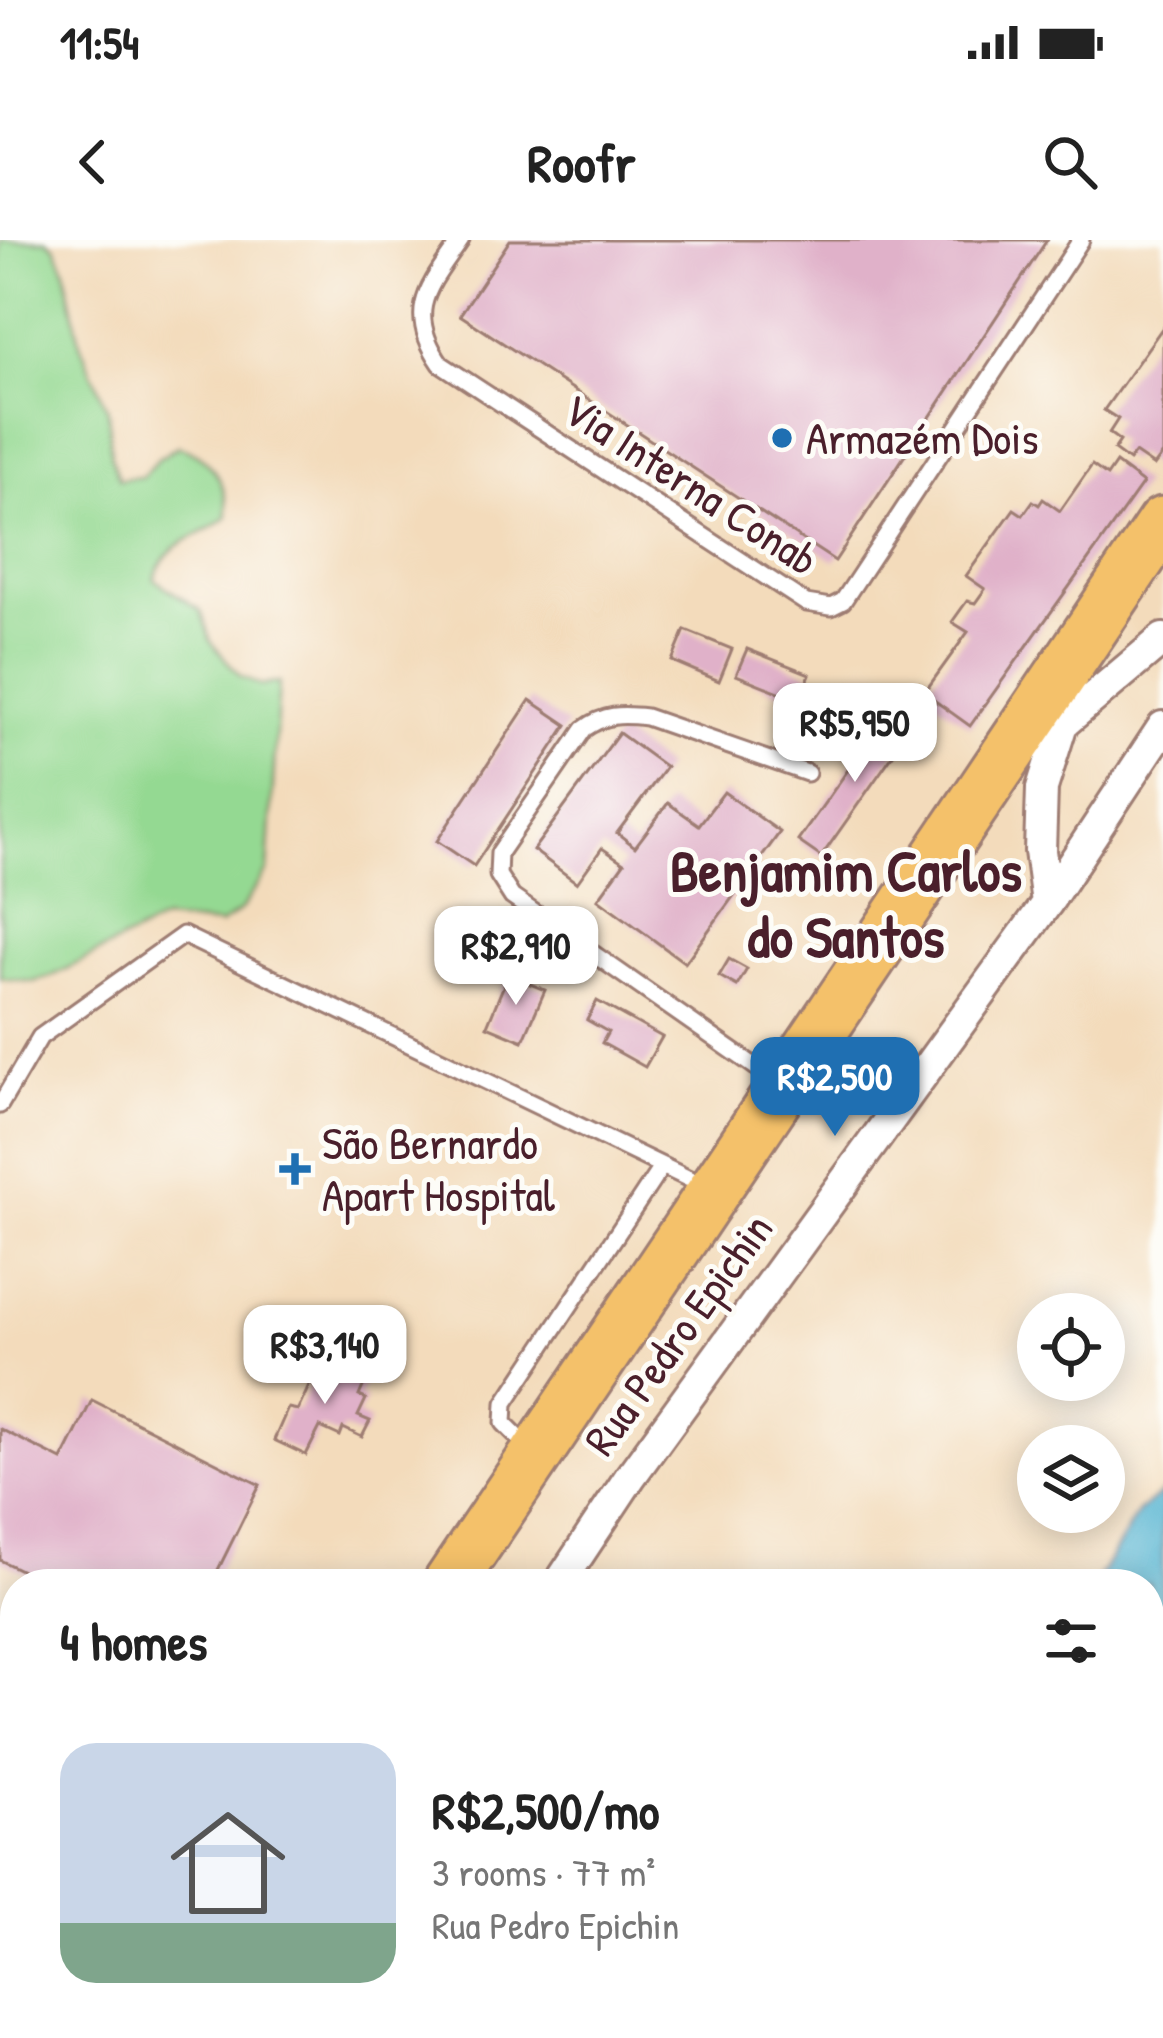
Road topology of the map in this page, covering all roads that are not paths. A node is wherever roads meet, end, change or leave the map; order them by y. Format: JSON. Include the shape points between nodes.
{"nodes":[{"id":1,"x":460,"y":240,"type":"edge"},
{"id":2,"x":1082,"y":240,"type":"edge"},
{"id":3,"x":1163,"y":523,"type":"edge"},
{"id":4,"x":1163,"y":639,"type":"edge"},
{"id":5,"x":1048,"y":717,"type":"junction"},
{"id":6,"x":1163,"y":727,"type":"edge"},
{"id":7,"x":807,"y":773,"type":"dead end"},
{"id":8,"x":1046,"y":903,"type":"junction"},
{"id":9,"x":782,"y":1086,"type":"junction"},
{"id":10,"x":0,"y":1105,"type":"edge"},
{"id":11,"x":662,"y":1166,"type":"junction"},
{"id":12,"x":711,"y":1190,"type":"junction"},
{"id":13,"x":535,"y":1453,"type":"junction"},
{"id":14,"x":459,"y":1569,"type":"edge"},
{"id":15,"x":569,"y":1569,"type":"edge"}],
"edges":[{"from":1,"to":2,"type":"lane","name":"Via Interna Conab","via":[[424,294],[421,323],[440,364],[806,603],[831,608]]},
{"from":3,"to":5,"type":"main road"},
{"from":4,"to":5,"type":"street"},
{"from":5,"to":8,"type":"street","via":[[1040,850]]},
{"from":5,"to":9,"type":"main road"},
{"from":6,"to":8,"type":"street","name":"Rua Pedro Epichin"},
{"from":7,"to":9,"type":"lane","via":[[646,717],[599,718],[499,854],[498,875],[512,897]]},
{"from":8,"to":15,"type":"street","name":"Rua Pedro Epichin"},
{"from":9,"to":12,"type":"main road"},
{"from":10,"to":11,"type":"lane","via":[[40,1037],[184,935]]},
{"from":11,"to":12,"type":"lane"},
{"from":11,"to":13,"type":"lane","via":[[505,1403],[504,1423]]},
{"from":12,"to":13,"type":"main road"},
{"from":13,"to":14,"type":"main road"}]}
